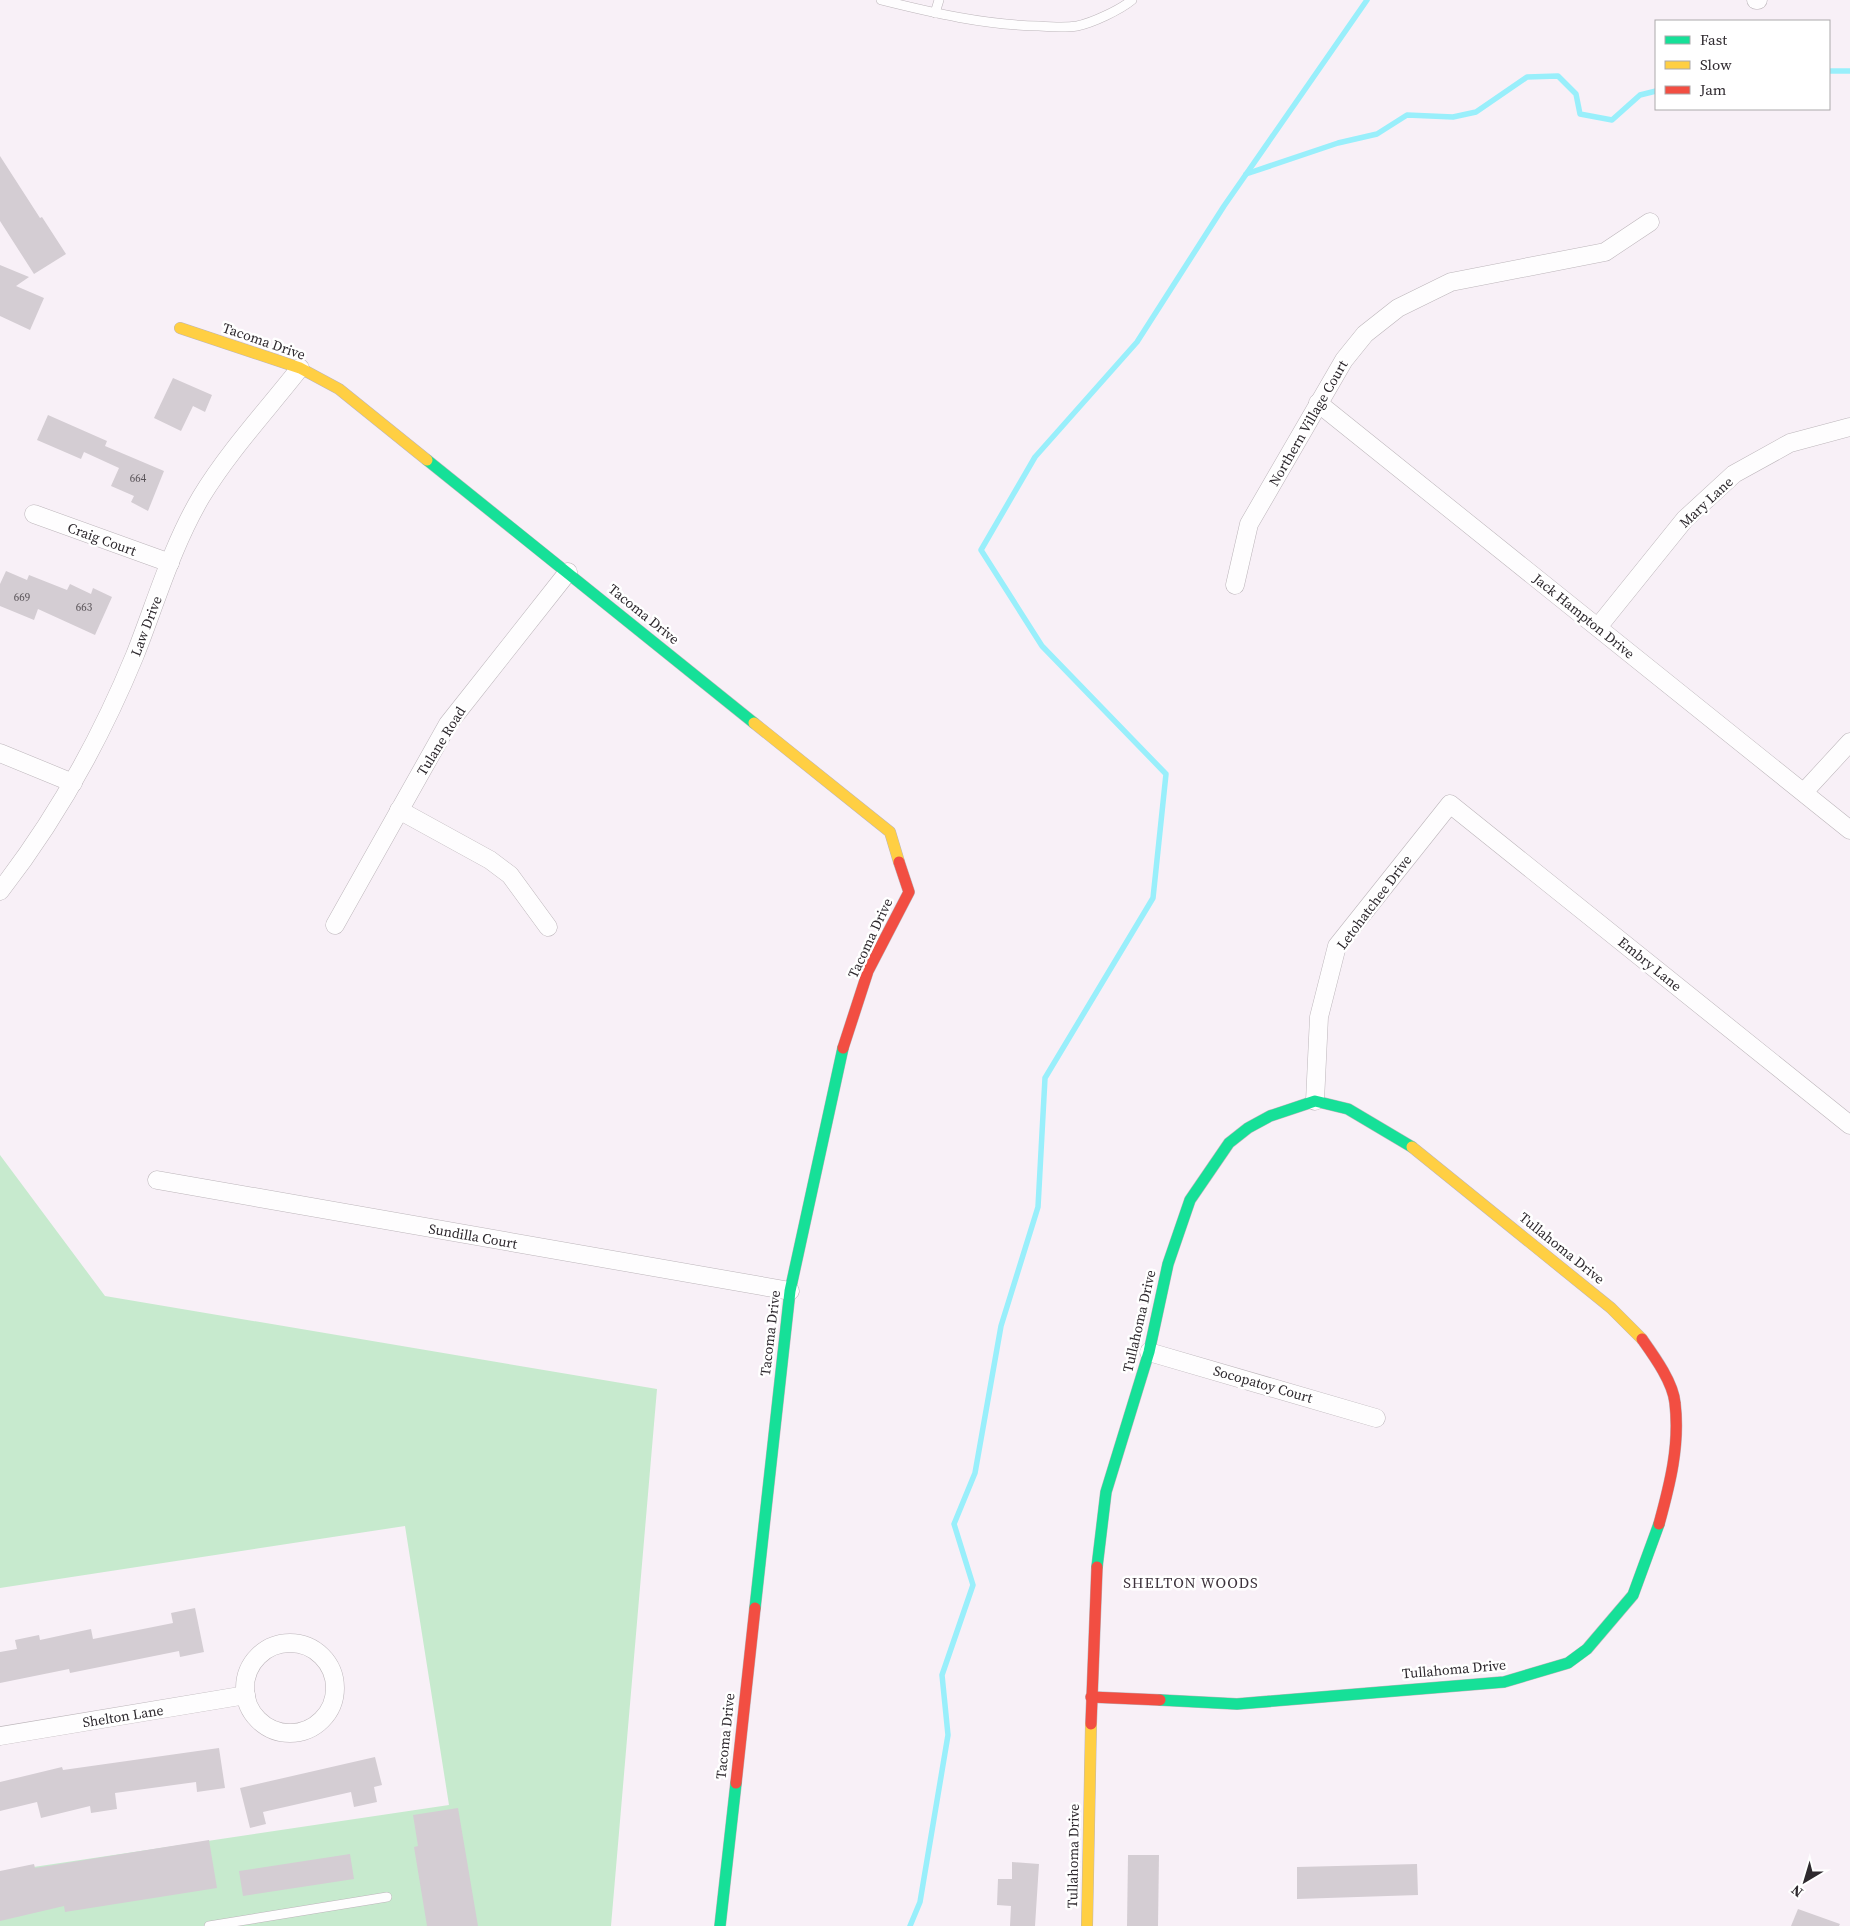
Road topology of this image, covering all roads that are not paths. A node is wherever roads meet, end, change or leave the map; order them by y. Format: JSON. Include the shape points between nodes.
{"nodes":[{"id":1,"x":881,"y":0,"type":"edge"},
{"id":2,"x":939,"y":0,"type":"edge"},
{"id":3,"x":1132,"y":0,"type":"edge"},
{"id":4,"x":935,"y":13,"type":"junction"},
{"id":5,"x":1650,"y":222,"type":"dead end"},
{"id":6,"x":180,"y":328,"type":"dead end"},
{"id":7,"x":300,"y":368,"type":"junction"},
{"id":8,"x":1318,"y":403,"type":"junction"},
{"id":9,"x":1850,"y":427,"type":"edge"},
{"id":10,"x":34,"y":514,"type":"dead end"},
{"id":11,"x":170,"y":563,"type":"junction"},
{"id":12,"x":568,"y":572,"type":"junction"},
{"id":13,"x":1235,"y":585,"type":"dead end"},
{"id":14,"x":1598,"y":627,"type":"junction"},
{"id":15,"x":1850,"y":742,"type":"edge"},
{"id":16,"x":0,"y":753,"type":"edge"},
{"id":17,"x":74,"y":783,"type":"junction"},
{"id":18,"x":1804,"y":792,"type":"junction"},
{"id":19,"x":1450,"y":804,"type":"joint"},
{"id":20,"x":399,"y":810,"type":"junction"},
{"id":21,"x":1850,"y":830,"type":"edge"},
{"id":22,"x":0,"y":891,"type":"edge"},
{"id":23,"x":335,"y":925,"type":"dead end"},
{"id":24,"x":548,"y":927,"type":"dead end"},
{"id":25,"x":1315,"y":1101,"type":"junction"},
{"id":26,"x":1850,"y":1125,"type":"edge"},
{"id":27,"x":157,"y":1180,"type":"dead end"},
{"id":28,"x":790,"y":1291,"type":"junction"},
{"id":29,"x":1149,"y":1352,"type":"junction"},
{"id":30,"x":1376,"y":1418,"type":"dead end"},
{"id":31,"x":246,"y":1695,"type":"junction"},
{"id":32,"x":1091,"y":1697,"type":"junction"},
{"id":33,"x":0,"y":1736,"type":"edge"},
{"id":34,"x":387,"y":1898,"type":"dead end"},
{"id":35,"x":209,"y":1926,"type":"edge"},
{"id":36,"x":720,"y":1926,"type":"edge"},
{"id":37,"x":1087,"y":1926,"type":"edge"}],
"edges":[{"from":1,"to":4,"type":"lane"},
{"from":2,"to":4,"type":"lane"},
{"from":3,"to":4,"type":"lane","via":[[1096,20],[1076,26],[1004,25]]},
{"from":5,"to":8,"type":"street","name":"Northern Village Court","via":[[1605,252],[1451,282],[1398,308],[1365,334]]},
{"from":6,"to":7,"type":"street","name":"Tacoma Drive"},
{"from":7,"to":11,"type":"street","name":"Law Drive","via":[[201,498]]},
{"from":7,"to":12,"type":"street","name":"Tacoma Drive","via":[[339,389]]},
{"from":8,"to":13,"type":"street","name":"Northern Village Court","via":[[1249,524]]},
{"from":8,"to":14,"type":"street","name":"Jack Hampton Drive"},
{"from":9,"to":14,"type":"street","name":"Mary Lane","via":[[1790,443],[1734,474],[1685,519]]},
{"from":10,"to":11,"type":"street","name":"Craig Court"},
{"from":11,"to":17,"type":"street","name":"Law Drive","via":[[131,664]]},
{"from":12,"to":20,"type":"street","name":"Tulane Road","via":[[448,724]]},
{"from":12,"to":28,"type":"street","name":"Tacoma Drive","via":[[890,832],[901,866],[909,892],[868,971],[838,1064]]},
{"from":14,"to":18,"type":"street","name":"Jack Hampton Drive"},
{"from":15,"to":18,"type":"street"},
{"from":16,"to":17,"type":"street"},
{"from":17,"to":22,"type":"street","name":"Law Drive","via":[[34,848]]},
{"from":18,"to":21,"type":"street","name":"Jack Hampton Drive"},
{"from":19,"to":25,"type":"street","name":"Letohatchee Drive","via":[[1337,946],[1319,1017]]},
{"from":19,"to":26,"type":"street","name":"Embry Lane"},
{"from":20,"to":23,"type":"street","name":"Tulane Road"},
{"from":20,"to":24,"type":"street","via":[[490,860],[510,875]]},
{"from":25,"to":29,"type":"street","name":"Tullahoma Drive","via":[[1270,1116],[1229,1143],[1190,1200],[1168,1264]]},
{"from":25,"to":32,"type":"street","name":"Tullahoma Drive","via":[[1348,1109],[1405,1141],[1597,1296],[1643,1340],[1667,1380],[1675,1402],[1674,1468],[1657,1533],[1633,1595],[1587,1649],[1568,1663],[1504,1682],[1237,1704]]},
{"from":27,"to":28,"type":"street","name":"Sundilla Court"},
{"from":28,"to":36,"type":"street","name":"Tacoma Drive"},
{"from":29,"to":30,"type":"street","name":"Socopatoy Court"},
{"from":29,"to":32,"type":"street","name":"Tullahoma Drive","via":[[1106,1492],[1096,1558]]},
{"from":31,"to":31,"type":"street","via":[[251,1710],[261,1722],[274,1730],[304,1731],[318,1724],[328,1713],[334,1699],[335,1683],[323,1658],[312,1649],[284,1644],[270,1648],[250,1668]]},
{"from":31,"to":33,"type":"street","name":"Shelton Lane"},
{"from":32,"to":37,"type":"street","name":"Tullahoma Drive"},
{"from":34,"to":35,"type":"lane"}]}
